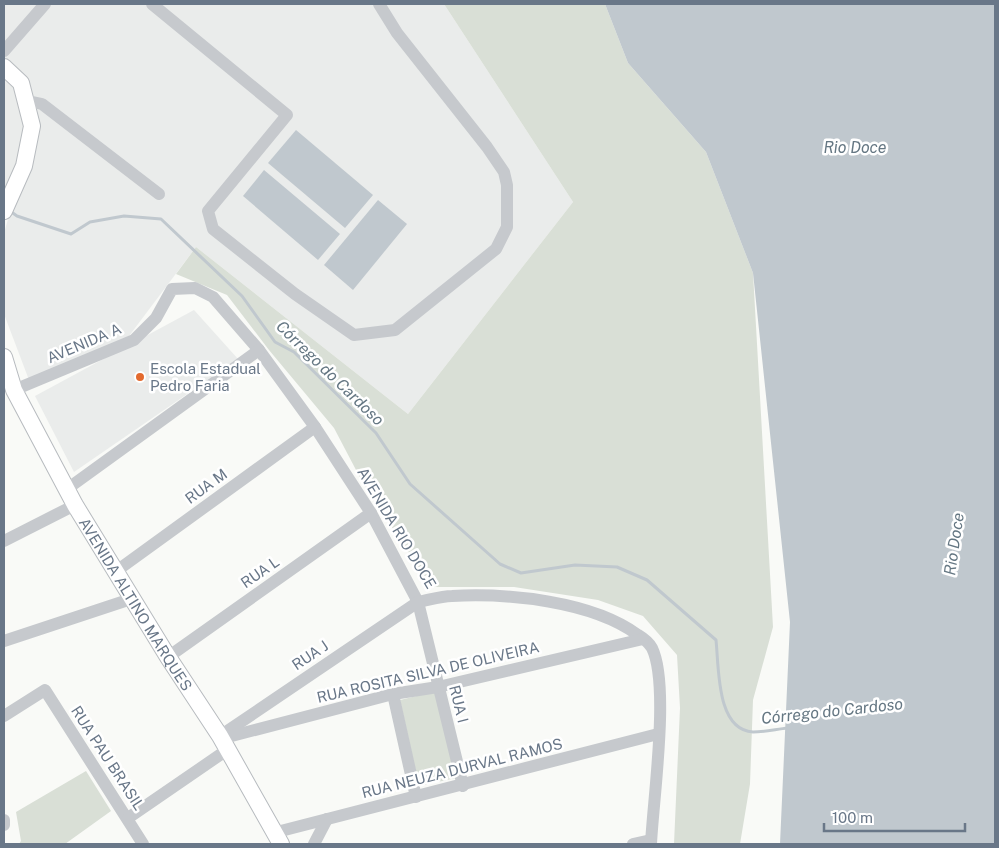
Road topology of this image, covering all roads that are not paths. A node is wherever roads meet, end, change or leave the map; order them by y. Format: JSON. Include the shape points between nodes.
{"nodes":[{"id":1,"x":45,"y":4,"type":"edge"},
{"id":2,"x":152,"y":4,"type":"edge"},
{"id":3,"x":379,"y":4,"type":"edge"},
{"id":4,"x":4,"y":50,"type":"edge"},
{"id":5,"x":4,"y":67,"type":"edge"},
{"id":6,"x":28,"y":101,"type":"junction"},
{"id":7,"x":159,"y":194,"type":"dead end"},
{"id":8,"x":6,"y":206,"type":"edge"},
{"id":9,"x":172,"y":289,"type":"joint"},
{"id":10,"x":259,"y":350,"type":"junction"},
{"id":11,"x":4,"y":357,"type":"edge"},
{"id":12,"x":6,"y":373,"type":"edge"},
{"id":13,"x":14,"y":390,"type":"junction"},
{"id":14,"x":315,"y":427,"type":"junction"},
{"id":15,"x":67,"y":489,"type":"junction"},
{"id":16,"x":75,"y":505,"type":"junction"},
{"id":17,"x":371,"y":513,"type":"junction"},
{"id":18,"x":4,"y":540,"type":"edge"},
{"id":19,"x":115,"y":572,"type":"junction"},
{"id":20,"x":132,"y":599,"type":"junction"},
{"id":21,"x":418,"y":602,"type":"junction"},
{"id":22,"x":643,"y":639,"type":"junction"},
{"id":23,"x":4,"y":641,"type":"edge"},
{"id":24,"x":168,"y":657,"type":"junction"},
{"id":25,"x":438,"y":687,"type":"junction"},
{"id":26,"x":393,"y":694,"type":"junction"},
{"id":27,"x":4,"y":716,"type":"edge"},
{"id":28,"x":658,"y":734,"type":"junction"},
{"id":29,"x":223,"y":742,"type":"junction"},
{"id":30,"x":463,"y":786,"type":"junction"},
{"id":31,"x":416,"y":797,"type":"junction"},
{"id":32,"x":128,"y":818,"type":"junction"},
{"id":33,"x":327,"y":819,"type":"junction"},
{"id":34,"x":4,"y":820,"type":"edge"},
{"id":35,"x":4,"y":825,"type":"edge"},
{"id":36,"x":277,"y":838,"type":"edge"},
{"id":37,"x":651,"y":842,"type":"edge"},
{"id":38,"x":144,"y":844,"type":"edge"},
{"id":39,"x":314,"y":844,"type":"edge"},
{"id":40,"x":633,"y":844,"type":"edge"}],
"edges":[{"from":1,"to":4,"type":"street"},
{"from":2,"to":3,"type":"street","via":[[287,115],[208,212],[213,229],[295,294],[354,335],[395,330],[496,249],[507,227],[504,172],[397,33]]},
{"from":5,"to":6,"type":"main road","via":[[21,83]]},
{"from":6,"to":7,"type":"street","via":[[42,104]]},
{"from":6,"to":8,"type":"main road","via":[[32,126],[24,166]]},
{"from":9,"to":10,"type":"street","name":"AVENIDA RIO DOCE","via":[[195,288],[214,297]]},
{"from":9,"to":13,"type":"street","name":"AVENIDA A","via":[[156,318],[134,340]]},
{"from":10,"to":14,"type":"street","name":"AVENIDA RIO DOCE"},
{"from":10,"to":15,"type":"street"},
{"from":11,"to":12,"type":"main road","name":"AVENIDA ALTINO MARQUES"},
{"from":12,"to":13,"type":"main road","name":"AVENIDA ALTINO MARQUES"},
{"from":13,"to":15,"type":"main road","name":"AVENIDA ALTINO MARQUES"},
{"from":14,"to":17,"type":"street","name":"AVENIDA RIO DOCE"},
{"from":14,"to":19,"type":"street","name":"RUA M"},
{"from":15,"to":16,"type":"main road","name":"AVENIDA ALTINO MARQUES"},
{"from":16,"to":18,"type":"street"},
{"from":16,"to":19,"type":"main road","name":"AVENIDA ALTINO MARQUES"},
{"from":17,"to":21,"type":"street","name":"AVENIDA RIO DOCE"},
{"from":17,"to":24,"type":"street","name":"RUA L"},
{"from":19,"to":20,"type":"main road","name":"AVENIDA ALTINO MARQUES"},
{"from":20,"to":23,"type":"street"},
{"from":20,"to":24,"type":"main road","name":"AVENIDA ALTINO MARQUES"},
{"from":21,"to":22,"type":"street","name":"AVENIDA RIO DOCE","via":[[451,596],[515,598],[576,606],[622,623]]},
{"from":21,"to":25,"type":"street","name":"RUA I"},
{"from":21,"to":29,"type":"street","name":"RUA J"},
{"from":22,"to":25,"type":"street","name":"RUA ROSITA SILVA DE OLIVEIRA"},
{"from":22,"to":28,"type":"street","name":"AVENIDA RIO DOCE","via":[[652,648],[659,678]]},
{"from":24,"to":29,"type":"main road","name":"AVENIDA ALTINO MARQUES"},
{"from":25,"to":26,"type":"street","name":"RUA ROSITA SILVA DE OLIVEIRA"},
{"from":25,"to":30,"type":"street","name":"RUA I"},
{"from":26,"to":29,"type":"street","name":"RUA ROSITA SILVA DE OLIVEIRA"},
{"from":26,"to":31,"type":"street"},
{"from":27,"to":32,"type":"street","name":"RUA PAU BRASIL","via":[[45,690]]},
{"from":28,"to":30,"type":"street","name":"RUA NEUZA DURVAL RAMOS"},
{"from":28,"to":37,"type":"street","name":"AVENIDA RIO DOCE"},
{"from":29,"to":32,"type":"street","name":"RUA J"},
{"from":29,"to":36,"type":"main road","name":"AVENIDA ALTINO MARQUES"},
{"from":30,"to":31,"type":"street","name":"RUA NEUZA DURVAL RAMOS"},
{"from":31,"to":33,"type":"street","name":"RUA NEUZA DURVAL RAMOS"},
{"from":32,"to":38,"type":"street","name":"RUA PAU BRASIL"},
{"from":33,"to":36,"type":"street","name":"RUA NEUZA DURVAL RAMOS"},
{"from":33,"to":39,"type":"street"},
{"from":34,"to":35,"type":"street"},
{"from":37,"to":40,"type":"street"}]}
